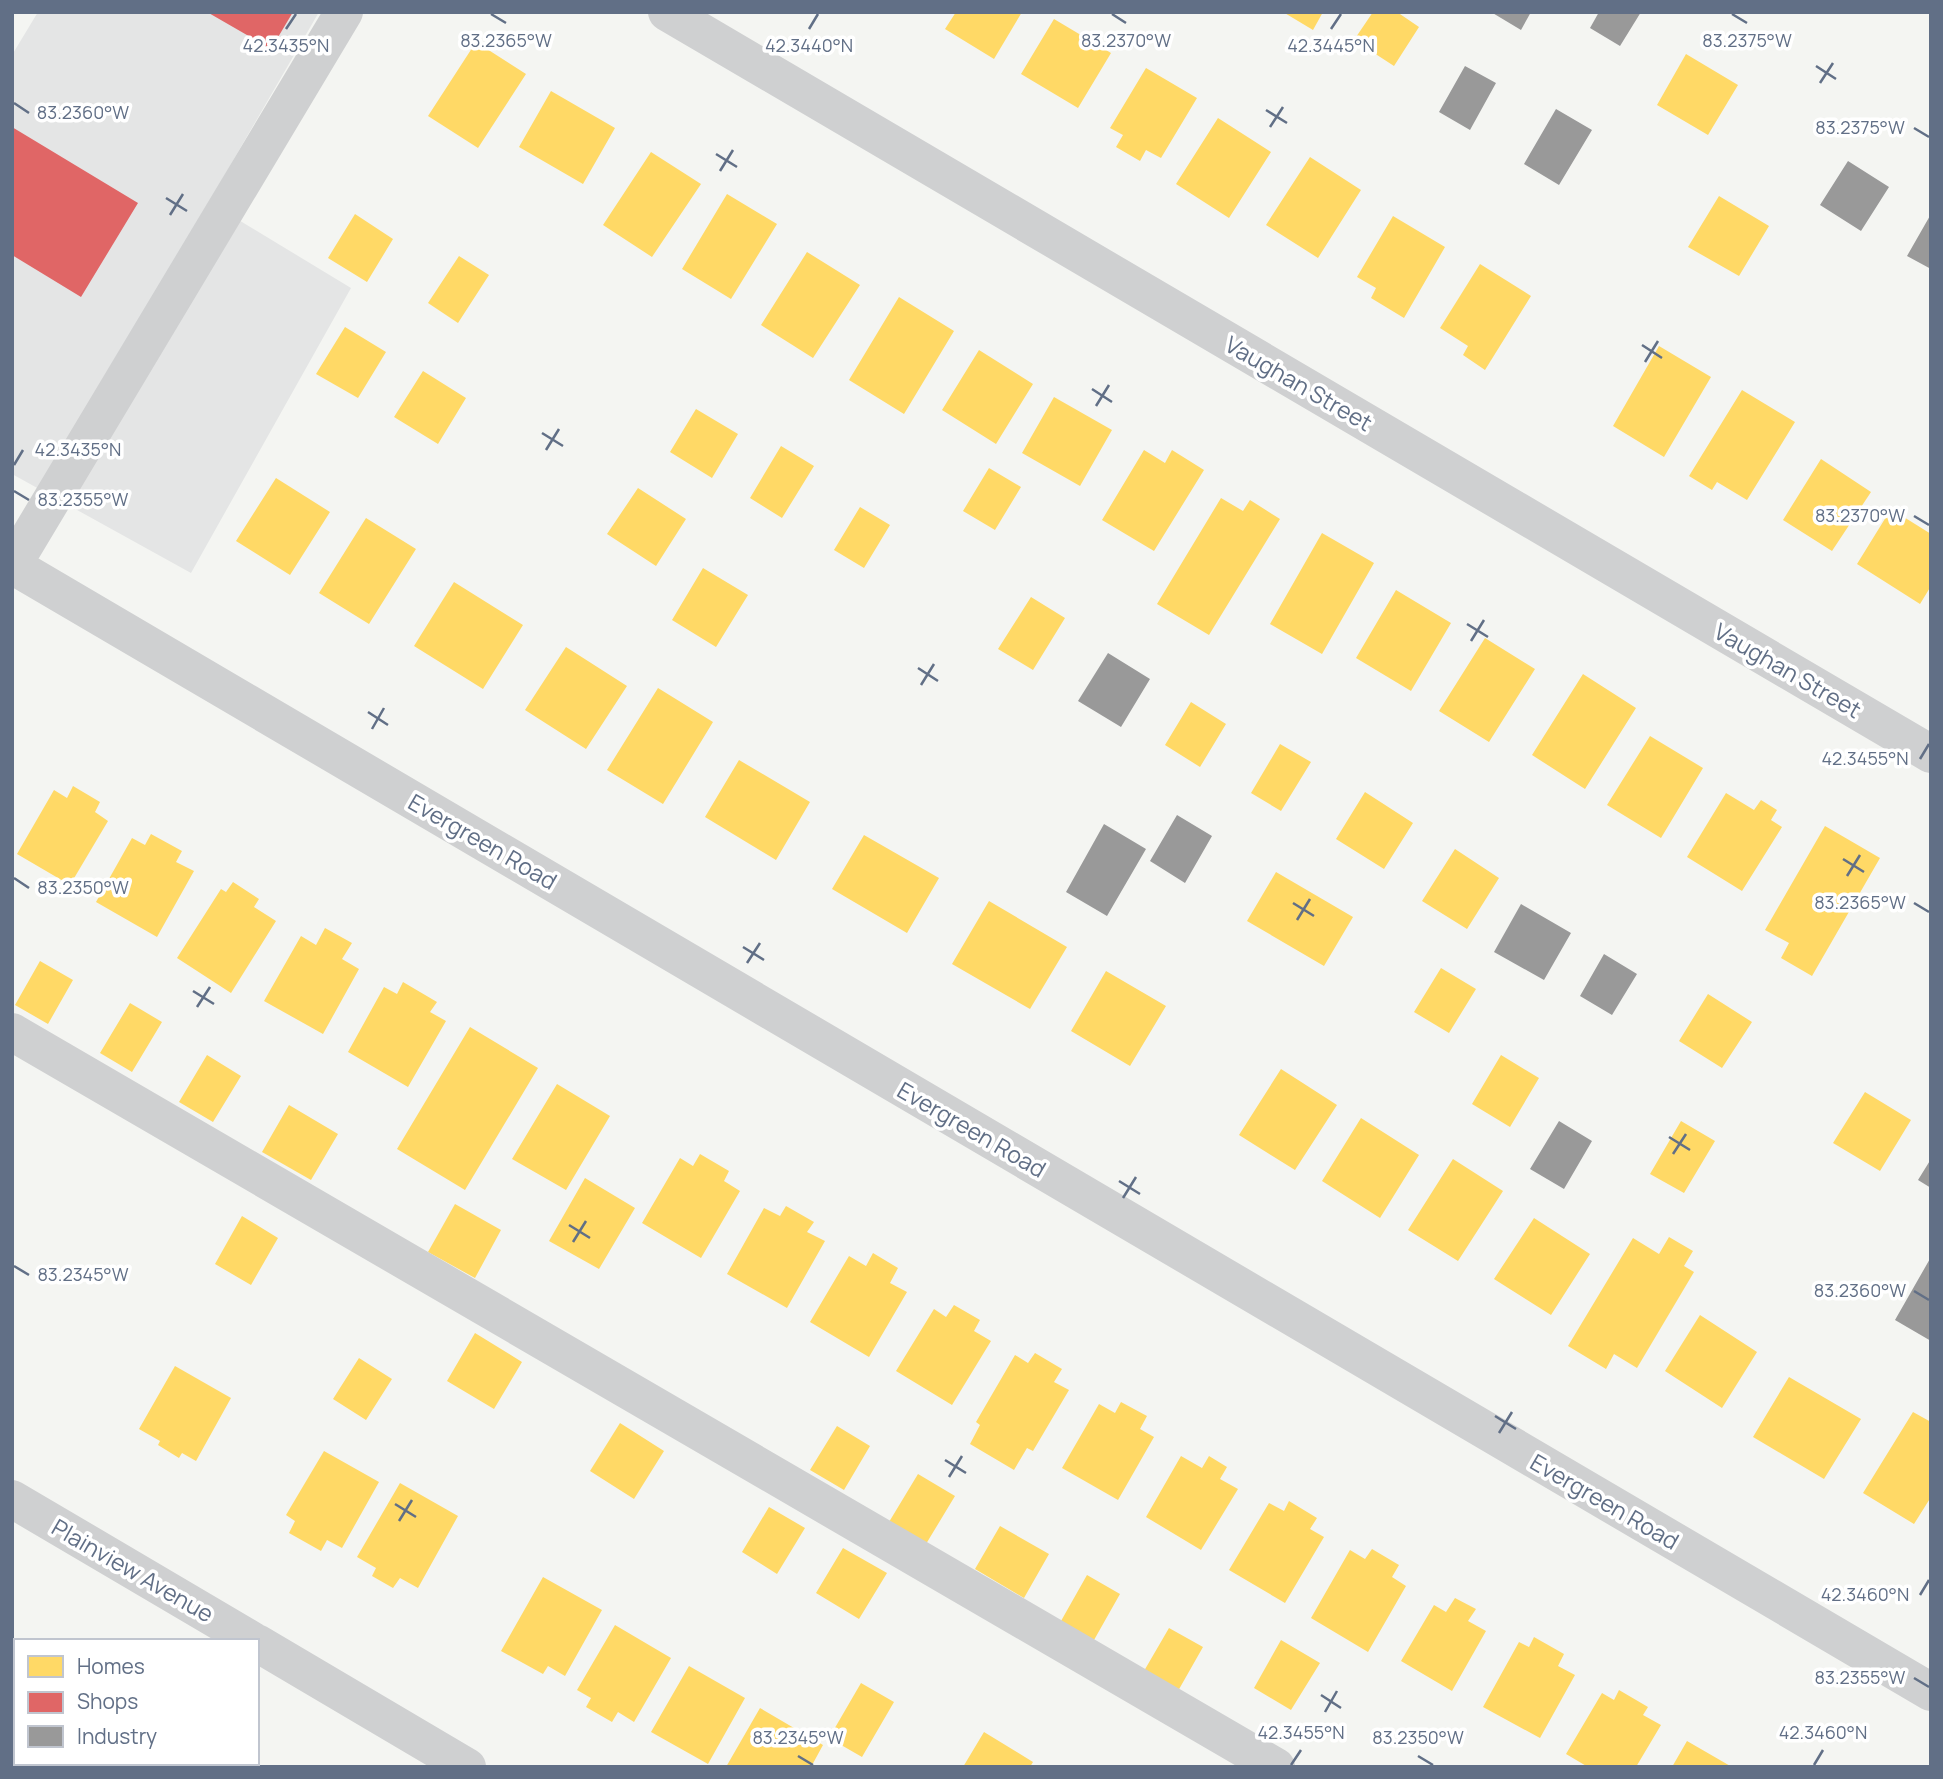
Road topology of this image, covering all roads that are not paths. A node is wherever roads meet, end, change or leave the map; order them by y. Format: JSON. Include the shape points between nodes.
{"nodes":[{"id":1,"x":344,"y":12,"type":"edge"},
{"id":2,"x":667,"y":12,"type":"edge"},
{"id":3,"x":12,"y":565,"type":"edge"},
{"id":4,"x":1931,"y":754,"type":"edge"},
{"id":5,"x":12,"y":1032,"type":"edge"},
{"id":6,"x":12,"y":1499,"type":"edge"},
{"id":7,"x":250,"y":1639,"type":"edge"},
{"id":8,"x":259,"y":1644,"type":"edge"},
{"id":9,"x":1931,"y":1692,"type":"edge"},
{"id":10,"x":467,"y":1767,"type":"edge"},
{"id":11,"x":1276,"y":1767,"type":"edge"}],
"edges":[{"from":1,"to":3,"type":"street"},
{"from":2,"to":4,"type":"street","name":"Vaughan Street"},
{"from":3,"to":9,"type":"street","name":"Evergreen Road"},
{"from":5,"to":11,"type":"street"},
{"from":6,"to":7,"type":"street","name":"Plainview Avenue"},
{"from":8,"to":10,"type":"street","name":"Plainview Avenue"}]}
